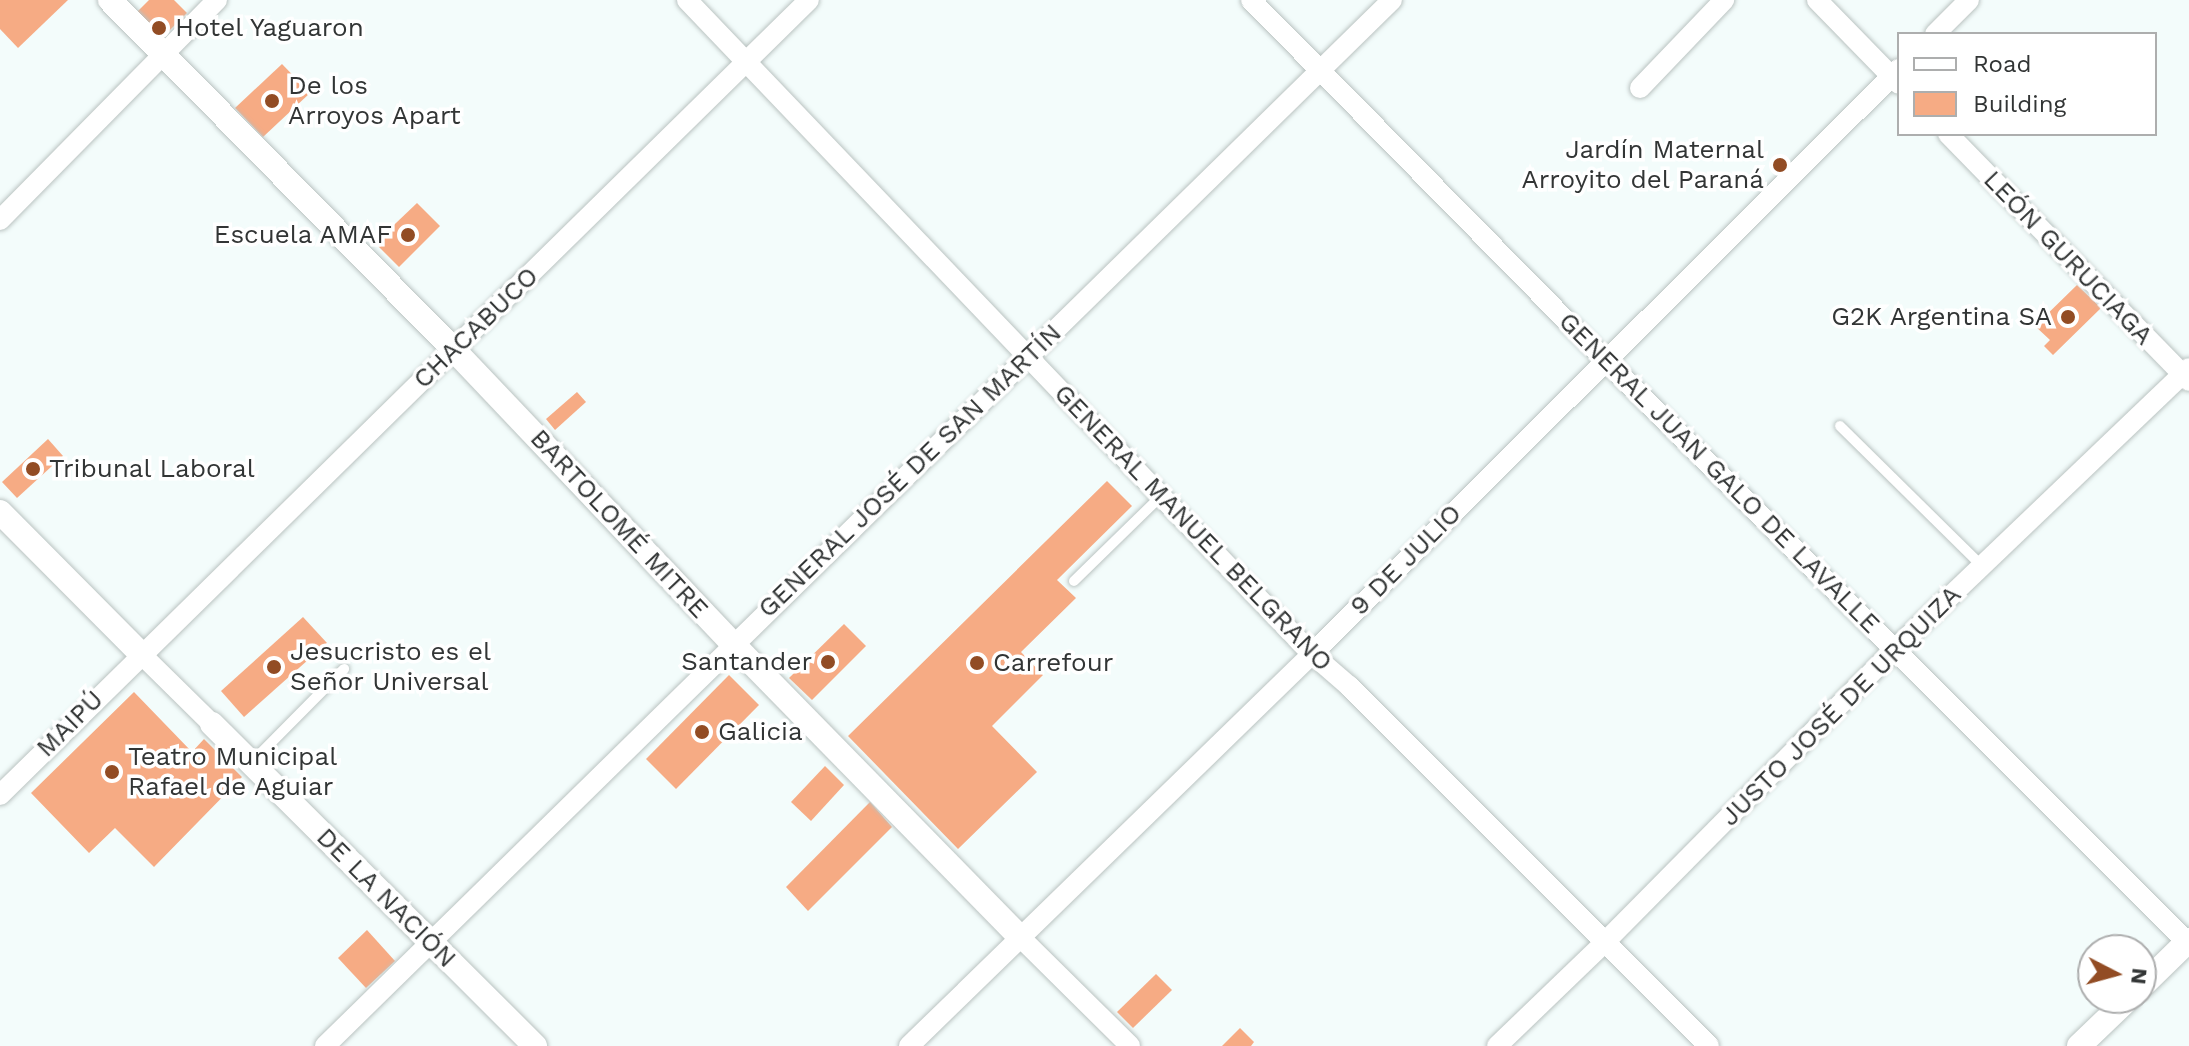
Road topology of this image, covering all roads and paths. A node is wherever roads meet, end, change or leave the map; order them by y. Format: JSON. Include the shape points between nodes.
{"nodes":[{"id":1,"x":110,"y":0,"type":"edge"},
{"id":2,"x":217,"y":0,"type":"edge"},
{"id":3,"x":687,"y":0,"type":"edge"},
{"id":4,"x":809,"y":0,"type":"edge"},
{"id":5,"x":1251,"y":0,"type":"edge"},
{"id":6,"x":1392,"y":0,"type":"edge"},
{"id":7,"x":1724,"y":0,"type":"edge"},
{"id":8,"x":1817,"y":0,"type":"edge"},
{"id":9,"x":1969,"y":0,"type":"edge"},
{"id":10,"x":1937,"y":32,"type":"edge"},
{"id":11,"x":162,"y":53,"type":"junction"},
{"id":12,"x":748,"y":62,"type":"junction"},
{"id":13,"x":1319,"y":70,"type":"junction"},
{"id":14,"x":1897,"y":77,"type":"edge"},
{"id":15,"x":1640,"y":88,"type":"dead end"},
{"id":16,"x":1950,"y":136,"type":"edge"},
{"id":17,"x":0,"y":220,"type":"edge"},
{"id":18,"x":454,"y":350,"type":"junction"},
{"id":19,"x":1027,"y":357,"type":"junction"},
{"id":20,"x":1605,"y":360,"type":"junction"},
{"id":21,"x":2187,"y":375,"type":"edge"},
{"id":22,"x":1840,"y":426,"type":"dead end"},
{"id":23,"x":1161,"y":496,"type":"junction"},
{"id":24,"x":0,"y":512,"type":"edge"},
{"id":25,"x":1982,"y":566,"type":"junction"},
{"id":26,"x":1074,"y":581,"type":"dead end"},
{"id":27,"x":733,"y":644,"type":"junction"},
{"id":28,"x":1896,"y":648,"type":"junction"},
{"id":29,"x":141,"y":654,"type":"junction"},
{"id":30,"x":1312,"y":654,"type":"junction"},
{"id":31,"x":344,"y":669,"type":"dead end"},
{"id":32,"x":212,"y":724,"type":"joint"},
{"id":33,"x":251,"y":763,"type":"junction"},
{"id":34,"x":0,"y":795,"type":"edge"},
{"id":35,"x":1019,"y":936,"type":"junction"},
{"id":36,"x":1606,"y":941,"type":"junction"},
{"id":37,"x":429,"y":942,"type":"junction"},
{"id":38,"x":2188,"y":942,"type":"edge"},
{"id":39,"x":2157,"y":972,"type":"edge"},
{"id":40,"x":2112,"y":1014,"type":"edge"},
{"id":41,"x":325,"y":1046,"type":"edge"},
{"id":42,"x":535,"y":1046,"type":"edge"},
{"id":43,"x":909,"y":1046,"type":"edge"},
{"id":44,"x":1130,"y":1046,"type":"edge"},
{"id":45,"x":1497,"y":1046,"type":"edge"},
{"id":46,"x":1709,"y":1046,"type":"edge"},
{"id":47,"x":2079,"y":1046,"type":"edge"}],
"edges":[{"from":1,"to":11,"type":"street","name":"BARTOLOMÉ MITRE"},
{"from":2,"to":11,"type":"street"},
{"from":3,"to":12,"type":"street","name":"GENERAL MANUEL BELGRANO"},
{"from":4,"to":12,"type":"street","name":"CHACABUCO"},
{"from":5,"to":13,"type":"street","name":"GENERAL JUAN GALO DE LAVALLE"},
{"from":6,"to":13,"type":"street","name":"GENERAL JOSÉ DE SAN MARTÍN"},
{"from":7,"to":15,"type":"street"},
{"from":8,"to":14,"type":"street"},
{"from":9,"to":10,"type":"street"},
{"from":11,"to":17,"type":"street"},
{"from":11,"to":18,"type":"street","name":"BARTOLOMÉ MITRE"},
{"from":12,"to":18,"type":"street","name":"CHACABUCO"},
{"from":12,"to":19,"type":"street","name":"GENERAL MANUEL BELGRANO"},
{"from":13,"to":19,"type":"street","name":"GENERAL JOSÉ DE SAN MARTÍN"},
{"from":13,"to":20,"type":"street","name":"GENERAL JUAN GALO DE LAVALLE"},
{"from":14,"to":20,"type":"street","name":"9 DE JULIO"},
{"from":16,"to":21,"type":"street","name":"LEÓN GURUCIAGA"},
{"from":18,"to":27,"type":"street","name":"BARTOLOMÉ MITRE"},
{"from":18,"to":29,"type":"street","name":"CHACABUCO"},
{"from":19,"to":23,"type":"street","name":"GENERAL MANUEL BELGRANO"},
{"from":19,"to":27,"type":"street","name":"GENERAL JOSÉ DE SAN MARTÍN"},
{"from":20,"to":28,"type":"street","name":"GENERAL JUAN GALO DE LAVALLE"},
{"from":20,"to":30,"type":"street","name":"9 DE JULIO"},
{"from":21,"to":25,"type":"street","name":"JUSTO JOSÉ DE URQUIZA"},
{"from":22,"to":25,"type":"lane"},
{"from":23,"to":26,"type":"lane"},
{"from":23,"to":30,"type":"street","name":"GENERAL MANUEL BELGRANO"},
{"from":24,"to":29,"type":"street","name":"DE LA NACIÓN"},
{"from":25,"to":28,"type":"street","name":"JUSTO JOSÉ DE URQUIZA"},
{"from":27,"to":35,"type":"street","name":"BARTOLOMÉ MITRE"},
{"from":27,"to":37,"type":"street","name":"GENERAL JOSÉ DE SAN MARTÍN"},
{"from":28,"to":36,"type":"street","name":"JUSTO JOSÉ DE URQUIZA"},
{"from":28,"to":38,"type":"street","name":"GENERAL JUAN GALO DE LAVALLE"},
{"from":29,"to":32,"type":"street","name":"DE LA NACIÓN"},
{"from":29,"to":34,"type":"street","name":"MAIPÚ"},
{"from":30,"to":35,"type":"street","name":"9 DE JULIO"},
{"from":30,"to":36,"type":"street","name":"GENERAL MANUEL BELGRANO"},
{"from":31,"to":33,"type":"lane"},
{"from":32,"to":33,"type":"street","name":"DE LA NACIÓN"},
{"from":33,"to":37,"type":"street","name":"DE LA NACIÓN"},
{"from":35,"to":43,"type":"street","name":"9 DE JULIO"},
{"from":35,"to":44,"type":"street","name":"BARTOLOMÉ MITRE"},
{"from":36,"to":45,"type":"street","name":"JUSTO JOSÉ DE URQUIZA"},
{"from":36,"to":46,"type":"street","name":"GENERAL MANUEL BELGRANO"},
{"from":37,"to":41,"type":"street","name":"GENERAL JOSÉ DE SAN MARTÍN"},
{"from":37,"to":42,"type":"street","name":"DE LA NACIÓN"},
{"from":38,"to":39,"type":"street"},
{"from":40,"to":47,"type":"street"}]}
